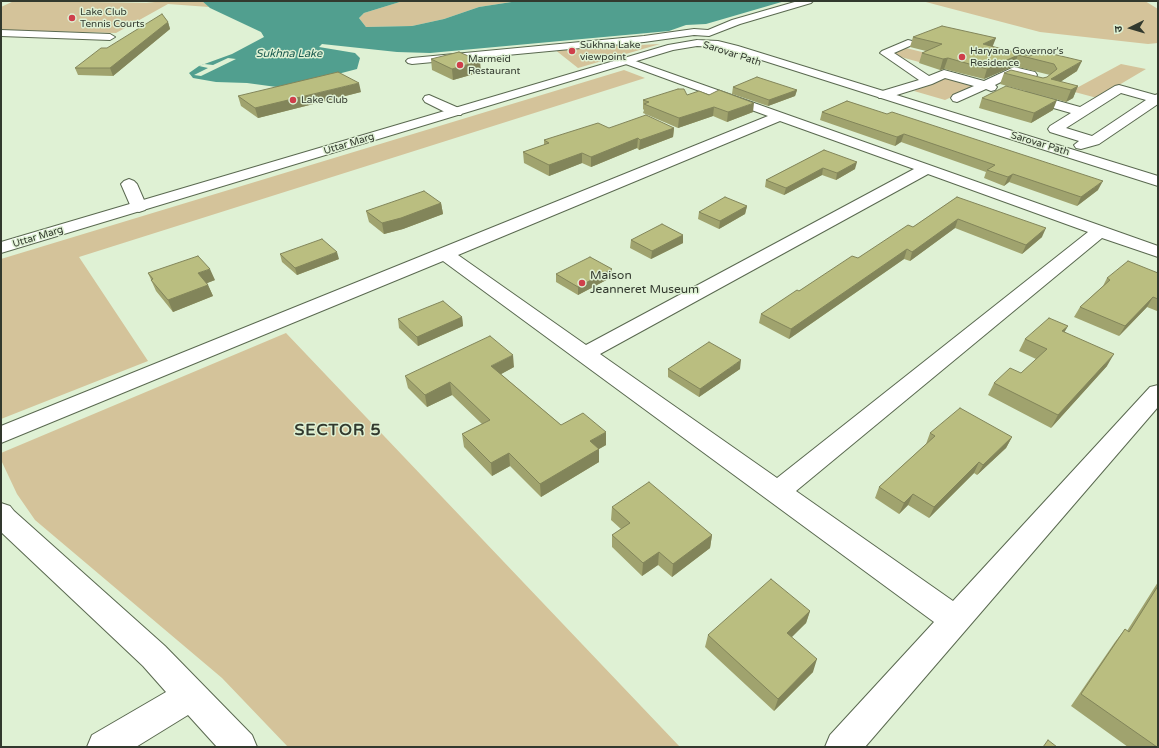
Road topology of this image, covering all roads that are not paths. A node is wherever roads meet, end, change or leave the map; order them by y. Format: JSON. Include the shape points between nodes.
{"nodes":[{"id":1,"x":808,"y":1,"type":"edge"},
{"id":2,"x":1,"y":33,"type":"edge"},
{"id":3,"x":110,"y":37,"type":"dead end"},
{"id":4,"x":910,"y":41,"type":"dead end"},
{"id":5,"x":697,"y":43,"type":"junction"},
{"id":6,"x":412,"y":61,"type":"dead end"},
{"id":7,"x":627,"y":61,"type":"junction"},
{"id":8,"x":1044,"y":80,"type":"edge"},
{"id":9,"x":928,"y":81,"type":"junction"},
{"id":10,"x":985,"y":85,"type":"junction"},
{"id":11,"x":1000,"y":89,"type":"edge"},
{"id":12,"x":1015,"y":93,"type":"edge"},
{"id":13,"x":883,"y":95,"type":"junction"},
{"id":14,"x":957,"y":98,"type":"dead end"},
{"id":15,"x":429,"y":99,"type":"dead end"},
{"id":16,"x":1157,"y":99,"type":"edge"},
{"id":17,"x":456,"y":112,"type":"junction"},
{"id":18,"x":1082,"y":112,"type":"junction"},
{"id":19,"x":780,"y":116,"type":"junction"},
{"id":20,"x":1094,"y":141,"type":"junction"},
{"id":21,"x":1064,"y":151,"type":"junction"},
{"id":22,"x":926,"y":169,"type":"junction"},
{"id":23,"x":1158,"y":181,"type":"edge"},
{"id":24,"x":129,"y":184,"type":"dead end"},
{"id":25,"x":1158,"y":189,"type":"edge"},
{"id":26,"x":139,"y":207,"type":"junction"},
{"id":27,"x":1100,"y":231,"type":"junction"},
{"id":28,"x":1,"y":248,"type":"edge"},
{"id":29,"x":1158,"y":252,"type":"edge"},
{"id":30,"x":445,"y":254,"type":"junction"},
{"id":31,"x":585,"y":354,"type":"junction"},
{"id":32,"x":1158,"y":392,"type":"edge"},
{"id":33,"x":1,"y":435,"type":"edge"},
{"id":34,"x":777,"y":492,"type":"junction"},
{"id":35,"x":1,"y":513,"type":"edge"},
{"id":36,"x":955,"y":620,"type":"junction"},
{"id":37,"x":191,"y":694,"type":"junction"},
{"id":38,"x":104,"y":747,"type":"edge"},
{"id":39,"x":240,"y":747,"type":"edge"},
{"id":40,"x":842,"y":747,"type":"edge"}],
"edges":[{"from":1,"to":6,"type":"street","via":[[709,32]]},
{"from":2,"to":3,"type":"street"},
{"from":4,"to":9,"type":"street","via":[[886,53]]},
{"from":5,"to":7,"type":"street","name":"Uttar Marg","via":[[672,47]]},
{"from":5,"to":13,"type":"street","name":"Sarovar Path","via":[[734,48]]},
{"from":5,"to":25,"type":"street","name":"Sarovar Path"},
{"from":7,"to":17,"type":"street","name":"Uttar Marg"},
{"from":7,"to":19,"type":"street"},
{"from":8,"to":10,"type":"street","via":[[1014,71]]},
{"from":9,"to":10,"type":"street","via":[[944,74]]},
{"from":9,"to":13,"type":"street"},
{"from":10,"to":11,"type":"street"},
{"from":10,"to":14,"type":"street"},
{"from":12,"to":18,"type":"street"},
{"from":13,"to":21,"type":"street","name":"Sarovar Path"},
{"from":15,"to":17,"type":"street"},
{"from":16,"to":18,"type":"street","via":[[1119,90]]},
{"from":16,"to":20,"type":"street"},
{"from":17,"to":26,"type":"street","name":"Uttar Marg"},
{"from":18,"to":20,"type":"street","via":[[1055,129]]},
{"from":19,"to":22,"type":"street"},
{"from":19,"to":30,"type":"street"},
{"from":20,"to":21,"type":"street"},
{"from":21,"to":23,"type":"street","name":"Sarovar Path"},
{"from":22,"to":27,"type":"street"},
{"from":22,"to":31,"type":"street"},
{"from":24,"to":26,"type":"street"},
{"from":26,"to":28,"type":"street","name":"Uttar Marg"},
{"from":27,"to":29,"type":"street"},
{"from":27,"to":34,"type":"street"},
{"from":30,"to":31,"type":"street"},
{"from":30,"to":33,"type":"street"},
{"from":31,"to":34,"type":"street"},
{"from":32,"to":36,"type":"street"},
{"from":34,"to":36,"type":"street"},
{"from":35,"to":37,"type":"street"},
{"from":36,"to":40,"type":"street"},
{"from":37,"to":38,"type":"street"},
{"from":37,"to":39,"type":"street"}]}
